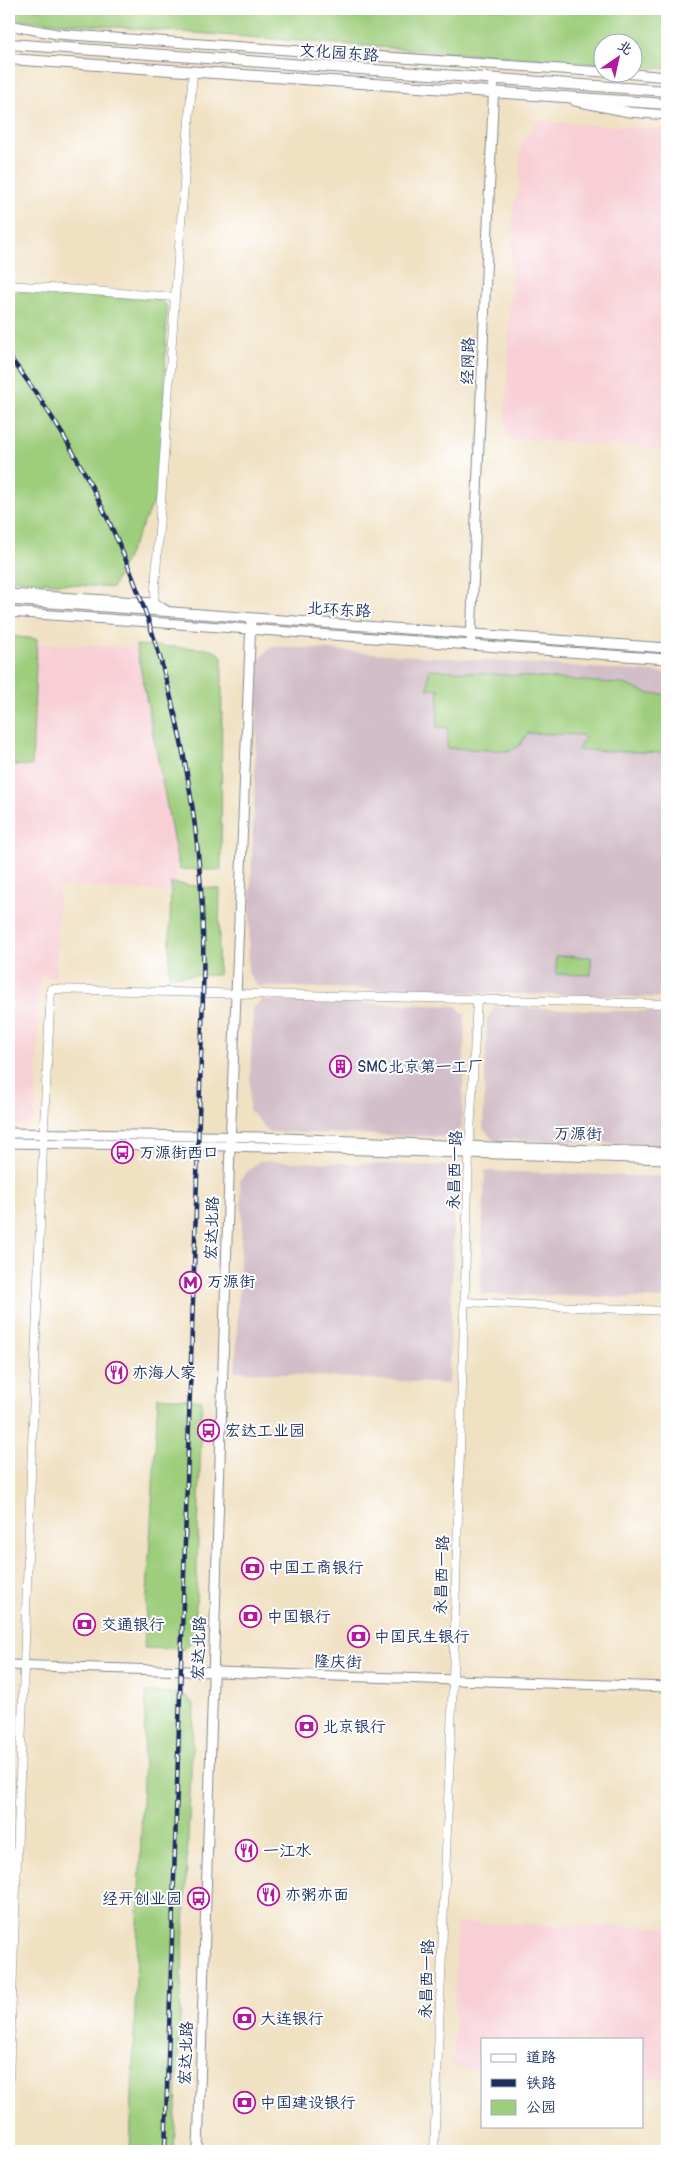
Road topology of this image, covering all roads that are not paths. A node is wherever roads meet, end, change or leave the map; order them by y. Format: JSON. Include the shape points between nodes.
{"nodes":[{"id":1,"x":9,"y":25,"type":"edge"},
{"id":2,"x":57,"y":34,"type":"junction"},
{"id":3,"x":9,"y":44,"type":"edge"},
{"id":4,"x":105,"y":51,"type":"junction"},
{"id":5,"x":9,"y":59,"type":"edge"},
{"id":6,"x":594,"y":71,"type":"edge"},
{"id":7,"x":193,"y":72,"type":"junction"},
{"id":8,"x":644,"y":75,"type":"edge"},
{"id":9,"x":667,"y":77,"type":"edge"},
{"id":10,"x":494,"y":79,"type":"junction"},
{"id":11,"x":665,"y":90,"type":"edge"},
{"id":12,"x":494,"y":92,"type":"junction"},
{"id":13,"x":550,"y":96,"type":"junction"},
{"id":14,"x":667,"y":104,"type":"edge"},
{"id":15,"x":667,"y":115,"type":"edge"},
{"id":16,"x":9,"y":285,"type":"edge"},
{"id":17,"x":175,"y":297,"type":"junction"},
{"id":18,"x":9,"y":594,"type":"edge"},
{"id":19,"x":9,"y":600,"type":"edge"},
{"id":20,"x":154,"y":603,"type":"junction"},
{"id":21,"x":9,"y":612,"type":"edge"},
{"id":22,"x":170,"y":613,"type":"junction"},
{"id":23,"x":251,"y":619,"type":"junction"},
{"id":24,"x":250,"y":629,"type":"junction"},
{"id":25,"x":471,"y":633,"type":"junction"},
{"id":26,"x":471,"y":644,"type":"junction"},
{"id":27,"x":667,"y":648,"type":"edge"},
{"id":28,"x":667,"y":659,"type":"edge"},
{"id":29,"x":236,"y":992,"type":"junction"},
{"id":30,"x":477,"y":999,"type":"junction"},
{"id":31,"x":667,"y":1004,"type":"edge"},
{"id":32,"x":9,"y":1133,"type":"edge"},
{"id":33,"x":44,"y":1134,"type":"junction"},
{"id":34,"x":230,"y":1141,"type":"junction"},
{"id":35,"x":9,"y":1143,"type":"edge"},
{"id":36,"x":43,"y":1144,"type":"junction"},
{"id":37,"x":469,"y":1150,"type":"junction"},
{"id":38,"x":667,"y":1152,"type":"edge"},
{"id":39,"x":667,"y":1159,"type":"edge"},
{"id":40,"x":465,"y":1302,"type":"junction"},
{"id":41,"x":667,"y":1311,"type":"edge"},
{"id":42,"x":9,"y":1665,"type":"edge"},
{"id":43,"x":24,"y":1666,"type":"junction"},
{"id":44,"x":213,"y":1672,"type":"junction"},
{"id":45,"x":453,"y":1680,"type":"junction"},
{"id":46,"x":667,"y":1688,"type":"edge"},
{"id":47,"x":9,"y":2079,"type":"edge"},
{"id":48,"x":198,"y":2151,"type":"edge"},
{"id":49,"x":434,"y":2151,"type":"edge"}],
"edges":[{"from":1,"to":2,"type":"street"},
{"from":2,"to":4,"type":"street"},
{"from":2,"to":6,"type":"street"},
{"from":3,"to":4,"type":"main road","name":"文化园东路"},
{"from":4,"to":10,"type":"main road","name":"文化园东路"},
{"from":5,"to":7,"type":"main road","name":"文化园东路"},
{"from":7,"to":12,"type":"main road","name":"文化园东路"},
{"from":7,"to":17,"type":"street"},
{"from":8,"to":9,"type":"street"},
{"from":10,"to":11,"type":"main road","name":"文化园东路"},
{"from":10,"to":12,"type":"street","name":"经网路"},
{"from":12,"to":13,"type":"main road","name":"文化园东路"},
{"from":12,"to":25,"type":"street","name":"经网路"},
{"from":13,"to":14,"type":"main road","name":"文化园东路"},
{"from":13,"to":15,"type":"street","via":[[629,112]]},
{"from":16,"to":17,"type":"street"},
{"from":17,"to":20,"type":"street"},
{"from":18,"to":20,"type":"street"},
{"from":19,"to":22,"type":"street","name":"北环东路"},
{"from":20,"to":22,"type":"street"},
{"from":21,"to":24,"type":"street","name":"北环东路"},
{"from":22,"to":23,"type":"street","name":"北环东路"},
{"from":23,"to":24,"type":"street","name":"宏达北路"},
{"from":23,"to":25,"type":"street","name":"北环东路"},
{"from":24,"to":26,"type":"street","name":"北环东路"},
{"from":24,"to":29,"type":"street","name":"宏达北路"},
{"from":25,"to":26,"type":"street","name":"经网路"},
{"from":25,"to":27,"type":"street","name":"北环东路"},
{"from":26,"to":28,"type":"street","name":"北环东路"},
{"from":29,"to":30,"type":"street"},
{"from":29,"to":33,"type":"street","via":[[51,989]]},
{"from":29,"to":34,"type":"street","name":"宏达北路"},
{"from":30,"to":31,"type":"street"},
{"from":30,"to":37,"type":"street","name":"永昌西一路"},
{"from":32,"to":33,"type":"street","name":"万源街"},
{"from":33,"to":34,"type":"street","name":"万源街"},
{"from":33,"to":36,"type":"street"},
{"from":34,"to":36,"type":"street","name":"万源街"},
{"from":34,"to":37,"type":"street","name":"万源街"},
{"from":34,"to":44,"type":"street","name":"宏达北路"},
{"from":35,"to":36,"type":"street","name":"万源街"},
{"from":36,"to":43,"type":"street"},
{"from":37,"to":38,"type":"street","name":"万源街"},
{"from":37,"to":39,"type":"street","name":"万源街"},
{"from":37,"to":40,"type":"street","name":"永昌西一路"},
{"from":40,"to":41,"type":"street"},
{"from":40,"to":45,"type":"street","name":"永昌西一路"},
{"from":42,"to":43,"type":"street","name":"隆庆街"},
{"from":43,"to":44,"type":"street","name":"隆庆街"},
{"from":43,"to":47,"type":"street"},
{"from":44,"to":45,"type":"street","name":"隆庆街"},
{"from":44,"to":48,"type":"street","name":"宏达北路"},
{"from":45,"to":46,"type":"street","name":"隆庆街"},
{"from":45,"to":49,"type":"street","name":"永昌西一路"}]}
